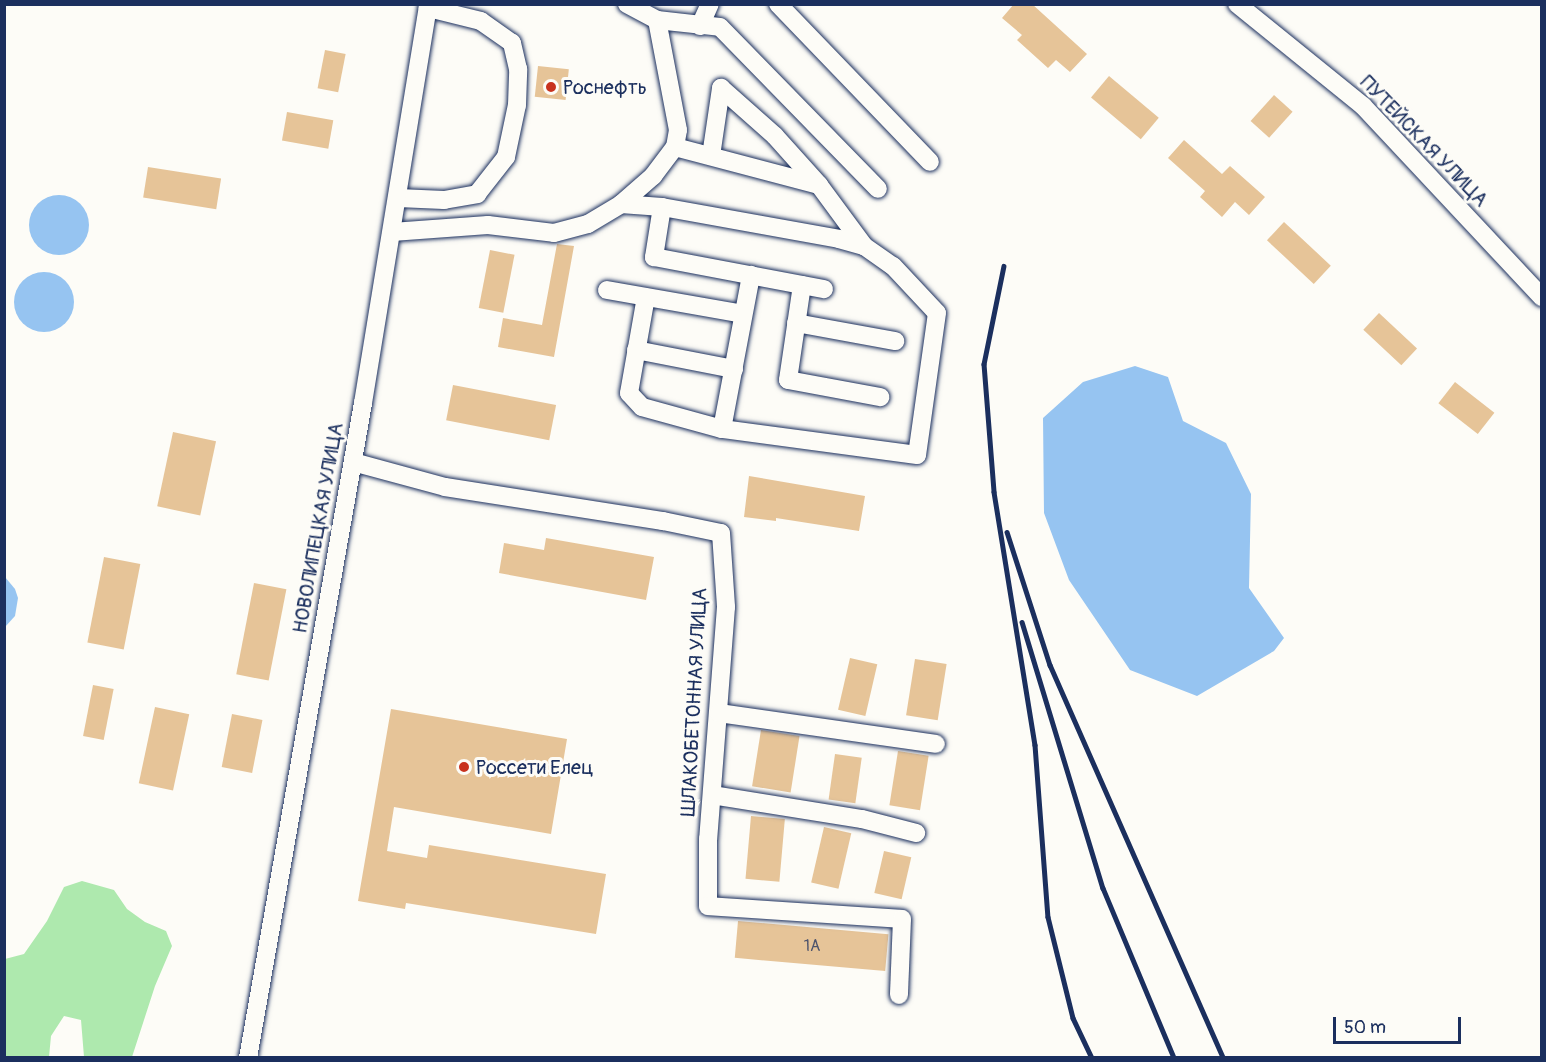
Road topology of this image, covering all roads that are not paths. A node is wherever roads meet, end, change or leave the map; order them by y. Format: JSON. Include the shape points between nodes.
{"nodes":[{"id":1,"x":627,"y":4,"type":"edge"},
{"id":2,"x":710,"y":4,"type":"edge"},
{"id":3,"x":778,"y":4,"type":"edge"},
{"id":4,"x":1237,"y":4,"type":"edge"},
{"id":5,"x":428,"y":6,"type":"edge"},
{"id":6,"x":657,"y":20,"type":"junction"},
{"id":7,"x":700,"y":26,"type":"junction"},
{"id":8,"x":675,"y":147,"type":"junction"},
{"id":9,"x":711,"y":156,"type":"junction"},
{"id":10,"x":930,"y":162,"type":"dead end"},
{"id":11,"x":819,"y":185,"type":"junction"},
{"id":12,"x":878,"y":189,"type":"dead end"},
{"id":13,"x":398,"y":198,"type":"junction"},
{"id":14,"x":621,"y":204,"type":"junction"},
{"id":15,"x":662,"y":207,"type":"junction"},
{"id":16,"x":392,"y":232,"type":"junction"},
{"id":17,"x":864,"y":246,"type":"junction"},
{"id":18,"x":751,"y":275,"type":"junction"},
{"id":19,"x":802,"y":285,"type":"junction"},
{"id":20,"x":824,"y":289,"type":"dead end"},
{"id":21,"x":607,"y":290,"type":"dead end"},
{"id":22,"x":646,"y":297,"type":"junction"},
{"id":23,"x":1542,"y":297,"type":"edge"},
{"id":24,"x":743,"y":314,"type":"junction"},
{"id":25,"x":796,"y":322,"type":"junction"},
{"id":26,"x":895,"y":341,"type":"dead end"},
{"id":27,"x":636,"y":350,"type":"junction"},
{"id":28,"x":734,"y":369,"type":"junction"},
{"id":29,"x":880,"y":397,"type":"dead end"},
{"id":30,"x":722,"y":429,"type":"junction"},
{"id":31,"x":353,"y":462,"type":"junction"},
{"id":32,"x":719,"y":713,"type":"junction"},
{"id":33,"x":936,"y":744,"type":"dead end"},
{"id":34,"x":712,"y":795,"type":"junction"},
{"id":35,"x":916,"y":833,"type":"dead end"},
{"id":36,"x":899,"y":995,"type":"dead end"},
{"id":37,"x":248,"y":1058,"type":"edge"}],
"edges":[{"from":1,"to":6,"type":"street"},
{"from":2,"to":7,"type":"street"},
{"from":3,"to":10,"type":"street"},
{"from":4,"to":23,"type":"street","name":"ПУТЕЙСКАЯ УЛИЦА","via":[[1363,106]]},
{"from":5,"to":13,"type":"street","name":"НОВОЛИПЕЦКАЯ УЛИЦА"},
{"from":5,"to":13,"type":"street","via":[[481,21],[512,43],[518,69],[517,105],[506,157],[477,194],[444,200]]},
{"from":6,"to":7,"type":"street"},
{"from":6,"to":8,"type":"street","via":[[678,130]]},
{"from":7,"to":12,"type":"street","via":[[720,27]]},
{"from":8,"to":9,"type":"street"},
{"from":8,"to":14,"type":"street","via":[[653,176]]},
{"from":9,"to":11,"type":"street"},
{"from":9,"to":11,"type":"street","via":[[721,88],[775,136]]},
{"from":11,"to":17,"type":"street"},
{"from":13,"to":16,"type":"street","name":"НОВОЛИПЕЦКАЯ УЛИЦА"},
{"from":14,"to":15,"type":"street"},
{"from":14,"to":16,"type":"street","via":[[588,224],[554,233],[488,225]]},
{"from":15,"to":17,"type":"street"},
{"from":15,"to":18,"type":"street","via":[[654,257]]},
{"from":16,"to":31,"type":"street","name":"НОВОЛИПЕЦКАЯ УЛИЦА"},
{"from":17,"to":30,"type":"street","via":[[893,266],[937,313],[917,455]]},
{"from":18,"to":19,"type":"street"},
{"from":18,"to":24,"type":"street"},
{"from":19,"to":20,"type":"street"},
{"from":19,"to":25,"type":"street"},
{"from":21,"to":22,"type":"street"},
{"from":22,"to":24,"type":"street"},
{"from":22,"to":27,"type":"street"},
{"from":24,"to":28,"type":"street"},
{"from":25,"to":26,"type":"street"},
{"from":25,"to":29,"type":"street","via":[[788,380]]},
{"from":27,"to":28,"type":"street"},
{"from":27,"to":30,"type":"street","via":[[629,393],[642,407]]},
{"from":28,"to":30,"type":"street"},
{"from":31,"to":32,"type":"street","name":"ШЛАКОБЕТОННАЯ УЛИЦА","via":[[445,487],[721,533],[726,607]]},
{"from":31,"to":37,"type":"street","name":"НОВОЛИПЕЦКАЯ УЛИЦА"},
{"from":32,"to":33,"type":"street"},
{"from":32,"to":34,"type":"street","name":"ШЛАКОБЕТОННАЯ УЛИЦА"},
{"from":34,"to":35,"type":"street","via":[[862,819]]},
{"from":34,"to":36,"type":"street","name":"ШЛАКОБЕТОННАЯ УЛИЦА","via":[[708,906],[902,919]]}]}
